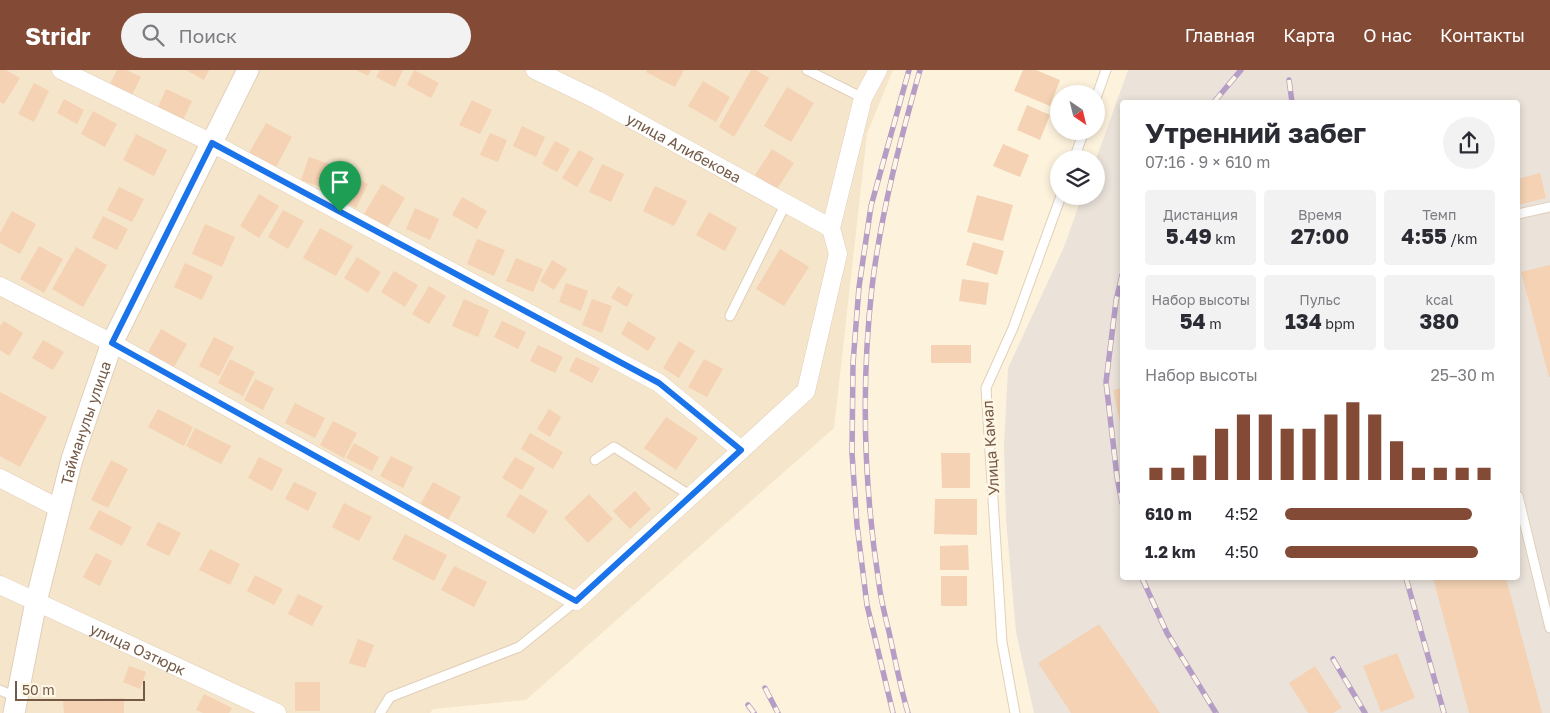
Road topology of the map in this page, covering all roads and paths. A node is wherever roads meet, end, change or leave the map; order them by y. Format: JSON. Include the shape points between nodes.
{"nodes":[{"id":1,"x":61,"y":70,"type":"edge"},
{"id":2,"x":248,"y":70,"type":"edge"},
{"id":3,"x":535,"y":70,"type":"edge"},
{"id":4,"x":807,"y":70,"type":"edge"},
{"id":5,"x":878,"y":70,"type":"edge"},
{"id":6,"x":1106,"y":70,"type":"edge"},
{"id":7,"x":1101,"y":85,"type":"edge"},
{"id":8,"x":862,"y":98,"type":"junction"},
{"id":9,"x":212,"y":143,"type":"junction"},
{"id":10,"x":786,"y":203,"type":"junction"},
{"id":11,"x":1058,"y":205,"type":"edge"},
{"id":12,"x":1550,"y":207,"type":"edge"},
{"id":13,"x":1520,"y":214,"type":"edge"},
{"id":14,"x":831,"y":228,"type":"junction"},
{"id":15,"x":0,"y":286,"type":"edge"},
{"id":16,"x":730,"y":316,"type":"dead end"},
{"id":17,"x":112,"y":343,"type":"junction"},
{"id":18,"x":741,"y":450,"type":"junction"},
{"id":19,"x":595,"y":460,"type":"dead end"},
{"id":20,"x":0,"y":478,"type":"edge"},
{"id":21,"x":691,"y":496,"type":"junction"},
{"id":22,"x":1520,"y":504,"type":"edge"},
{"id":23,"x":60,"y":509,"type":"junction"},
{"id":24,"x":0,"y":585,"type":"edge"},
{"id":25,"x":576,"y":601,"type":"junction"},
{"id":26,"x":36,"y":602,"type":"junction"},
{"id":27,"x":1550,"y":628,"type":"edge"},
{"id":28,"x":10,"y":700,"type":"edge"},
{"id":29,"x":277,"y":713,"type":"edge"},
{"id":30,"x":380,"y":713,"type":"edge"},
{"id":31,"x":1015,"y":713,"type":"edge"}],
"edges":[{"from":1,"to":9,"type":"street"},
{"from":2,"to":9,"type":"street","name":"Тайманулы улица"},
{"from":3,"to":10,"type":"street","name":"улица Алибекова"},
{"from":4,"to":8,"type":"lane"},
{"from":5,"to":8,"type":"street"},
{"from":6,"to":7,"type":"lane"},
{"from":8,"to":14,"type":"street"},
{"from":9,"to":17,"type":"street","name":"Тайманулы улица"},
{"from":9,"to":18,"type":"street","via":[[659,383]]},
{"from":10,"to":14,"type":"street","name":"улица Алибекова"},
{"from":10,"to":16,"type":"lane"},
{"from":11,"to":31,"type":"lane","name":"Улица Камал","via":[[1013,328],[986,388],[1002,642]]},
{"from":12,"to":13,"type":"lane"},
{"from":14,"to":18,"type":"street","via":[[838,254],[806,392]]},
{"from":15,"to":17,"type":"street"},
{"from":17,"to":23,"type":"street","name":"Тайманулы улица","via":[[72,459]]},
{"from":17,"to":25,"type":"street"},
{"from":18,"to":21,"type":"street"},
{"from":19,"to":21,"type":"lane","via":[[614,447]]},
{"from":20,"to":23,"type":"street"},
{"from":21,"to":25,"type":"street"},
{"from":22,"to":27,"type":"lane"},
{"from":23,"to":26,"type":"street","name":"Тайманулы улица"},
{"from":24,"to":26,"type":"street","name":"улица Озтюрк"},
{"from":25,"to":30,"type":"lane","via":[[520,647],[390,697]]},
{"from":26,"to":28,"type":"street","name":"Тайманулы улица"},
{"from":26,"to":29,"type":"street","name":"улица Озтюрк"}]}
